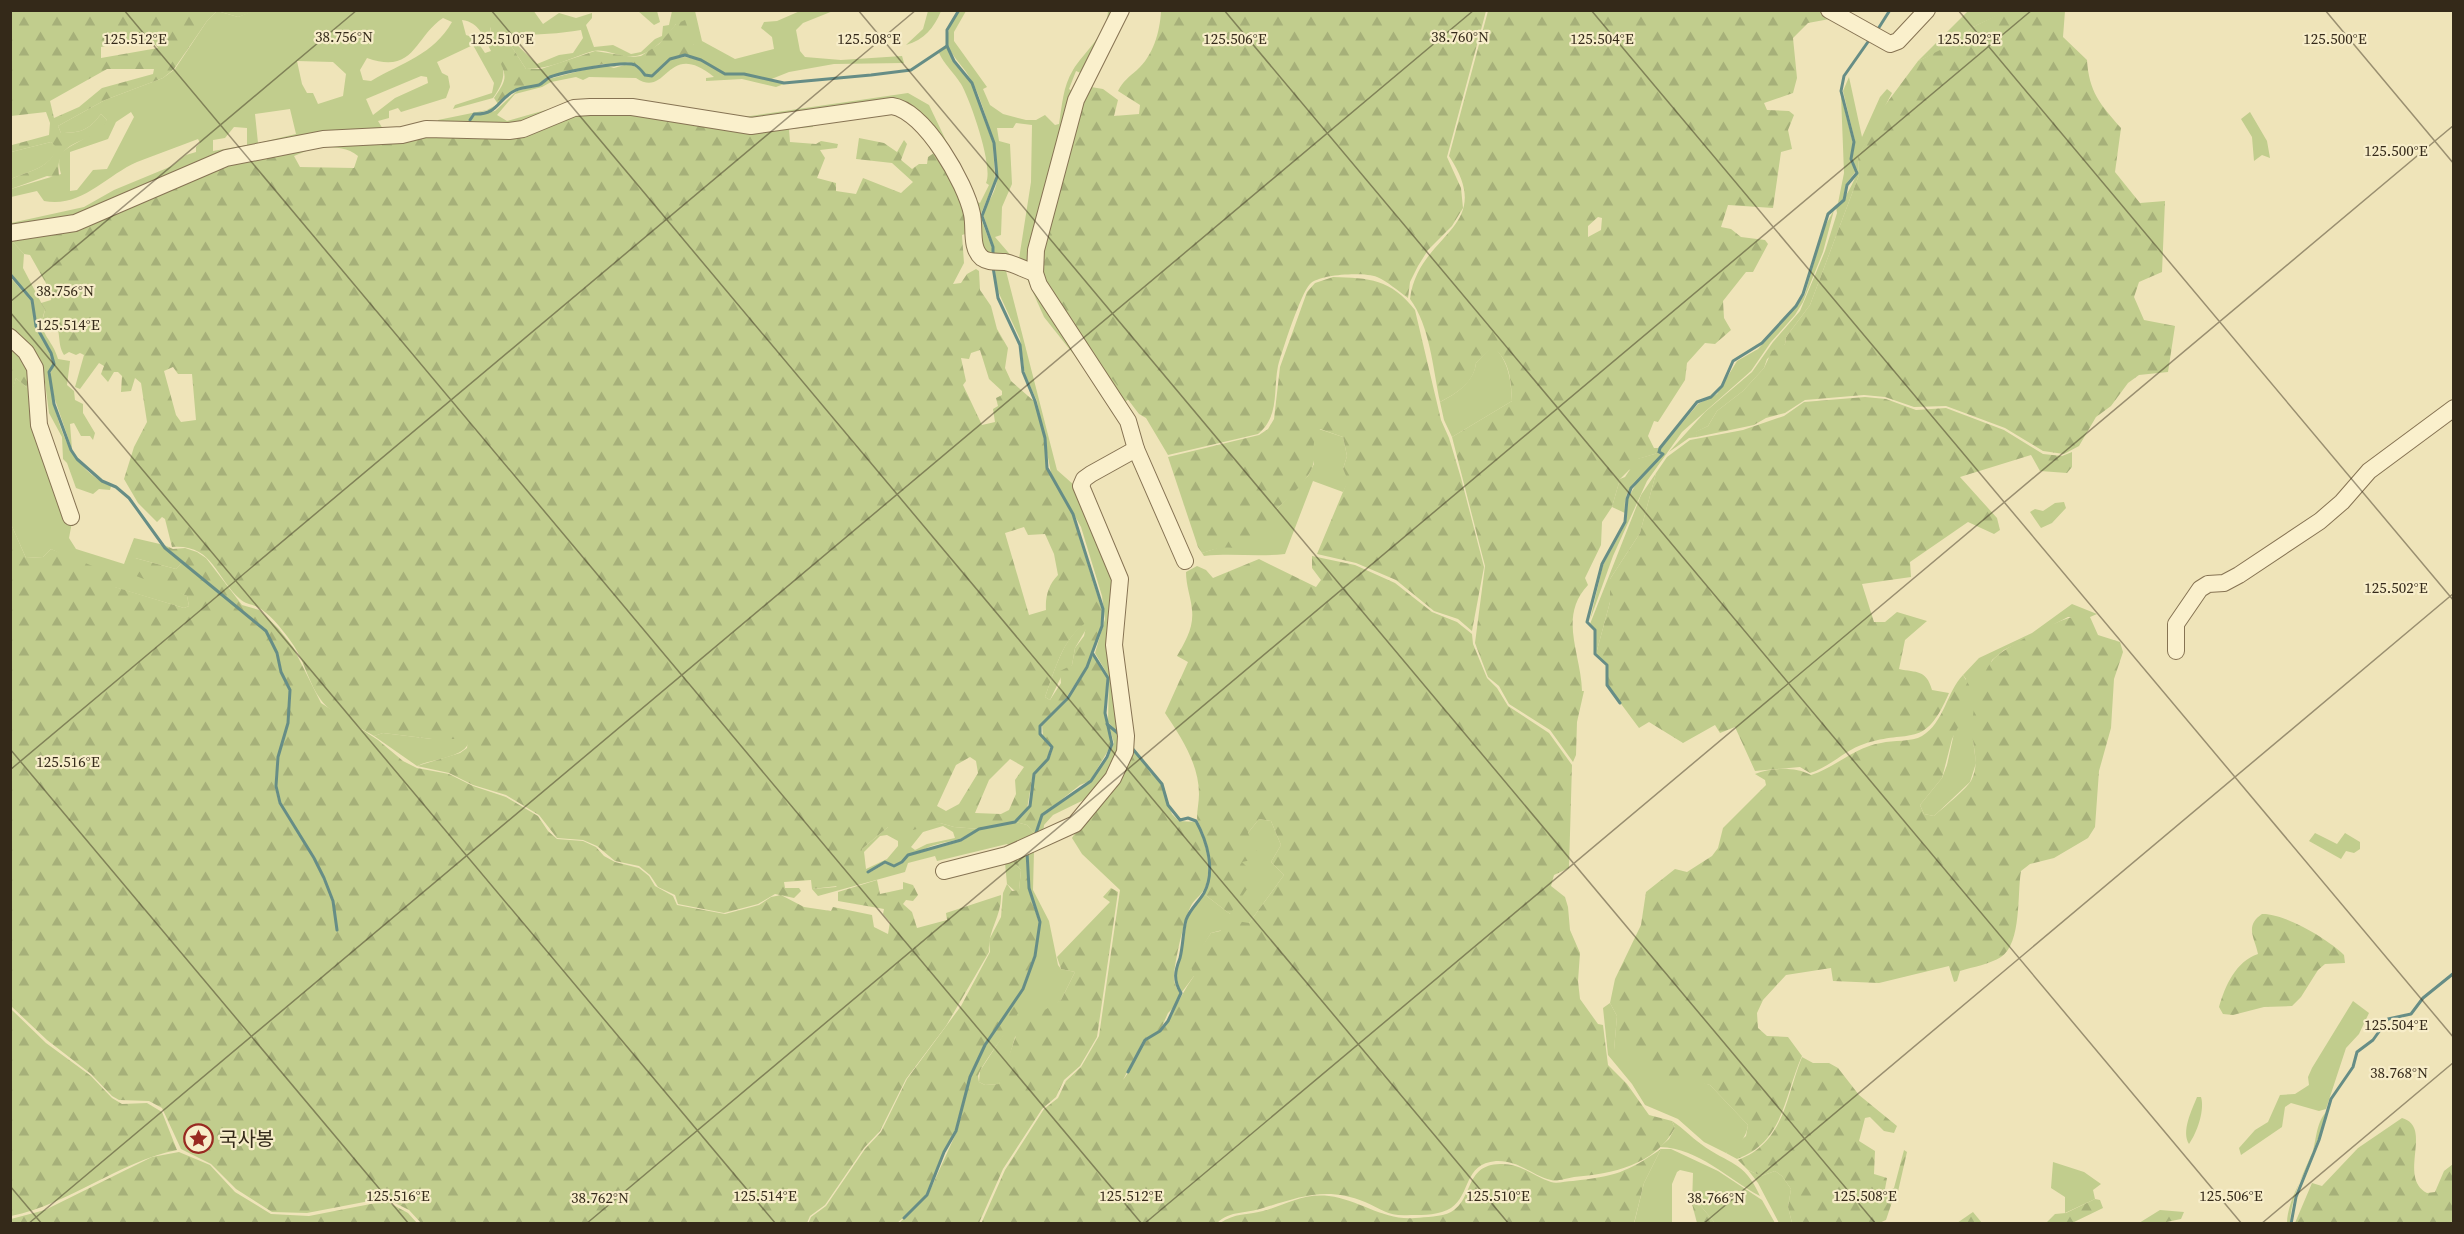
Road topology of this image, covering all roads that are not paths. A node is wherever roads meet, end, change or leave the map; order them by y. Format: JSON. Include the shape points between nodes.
{"nodes":[{"id":1,"x":1121,"y":10,"type":"edge"},
{"id":2,"x":1829,"y":10,"type":"edge"},
{"id":3,"x":1927,"y":10,"type":"edge"},
{"id":4,"x":10,"y":233,"type":"edge"},
{"id":5,"x":1035,"y":273,"type":"junction"},
{"id":6,"x":10,"y":337,"type":"edge"},
{"id":7,"x":2454,"y":408,"type":"edge"},
{"id":8,"x":1136,"y":449,"type":"junction"},
{"id":9,"x":71,"y":517,"type":"dead end"},
{"id":10,"x":1185,"y":561,"type":"dead end"},
{"id":11,"x":2176,"y":651,"type":"dead end"},
{"id":12,"x":944,"y":871,"type":"dead end"}],
"edges":[{"from":1,"to":5,"type":"street","via":[[1076,100],[1036,250]]},
{"from":2,"to":3,"type":"street","via":[[1890,44],[1898,41]]},
{"from":4,"to":5,"type":"street","via":[[75,223],[226,158],[323,139],[402,135],[426,129],[509,131],[574,108],[632,108],[751,126],[892,106],[911,113],[934,138],[967,200],[975,248],[981,258]]},
{"from":5,"to":8,"type":"street","via":[[1048,302],[1115,398]]},
{"from":6,"to":9,"type":"street","via":[[26,352],[35,368],[39,425]]},
{"from":7,"to":11,"type":"street","via":[[2369,471],[2320,520],[2239,575],[2200,589],[2176,624]]},
{"from":8,"to":10,"type":"street"},
{"from":8,"to":12,"type":"street","via":[[1091,474],[1081,486],[1120,579],[1114,645],[1126,736],[1120,766],[1075,824],[1007,855]]}]}
